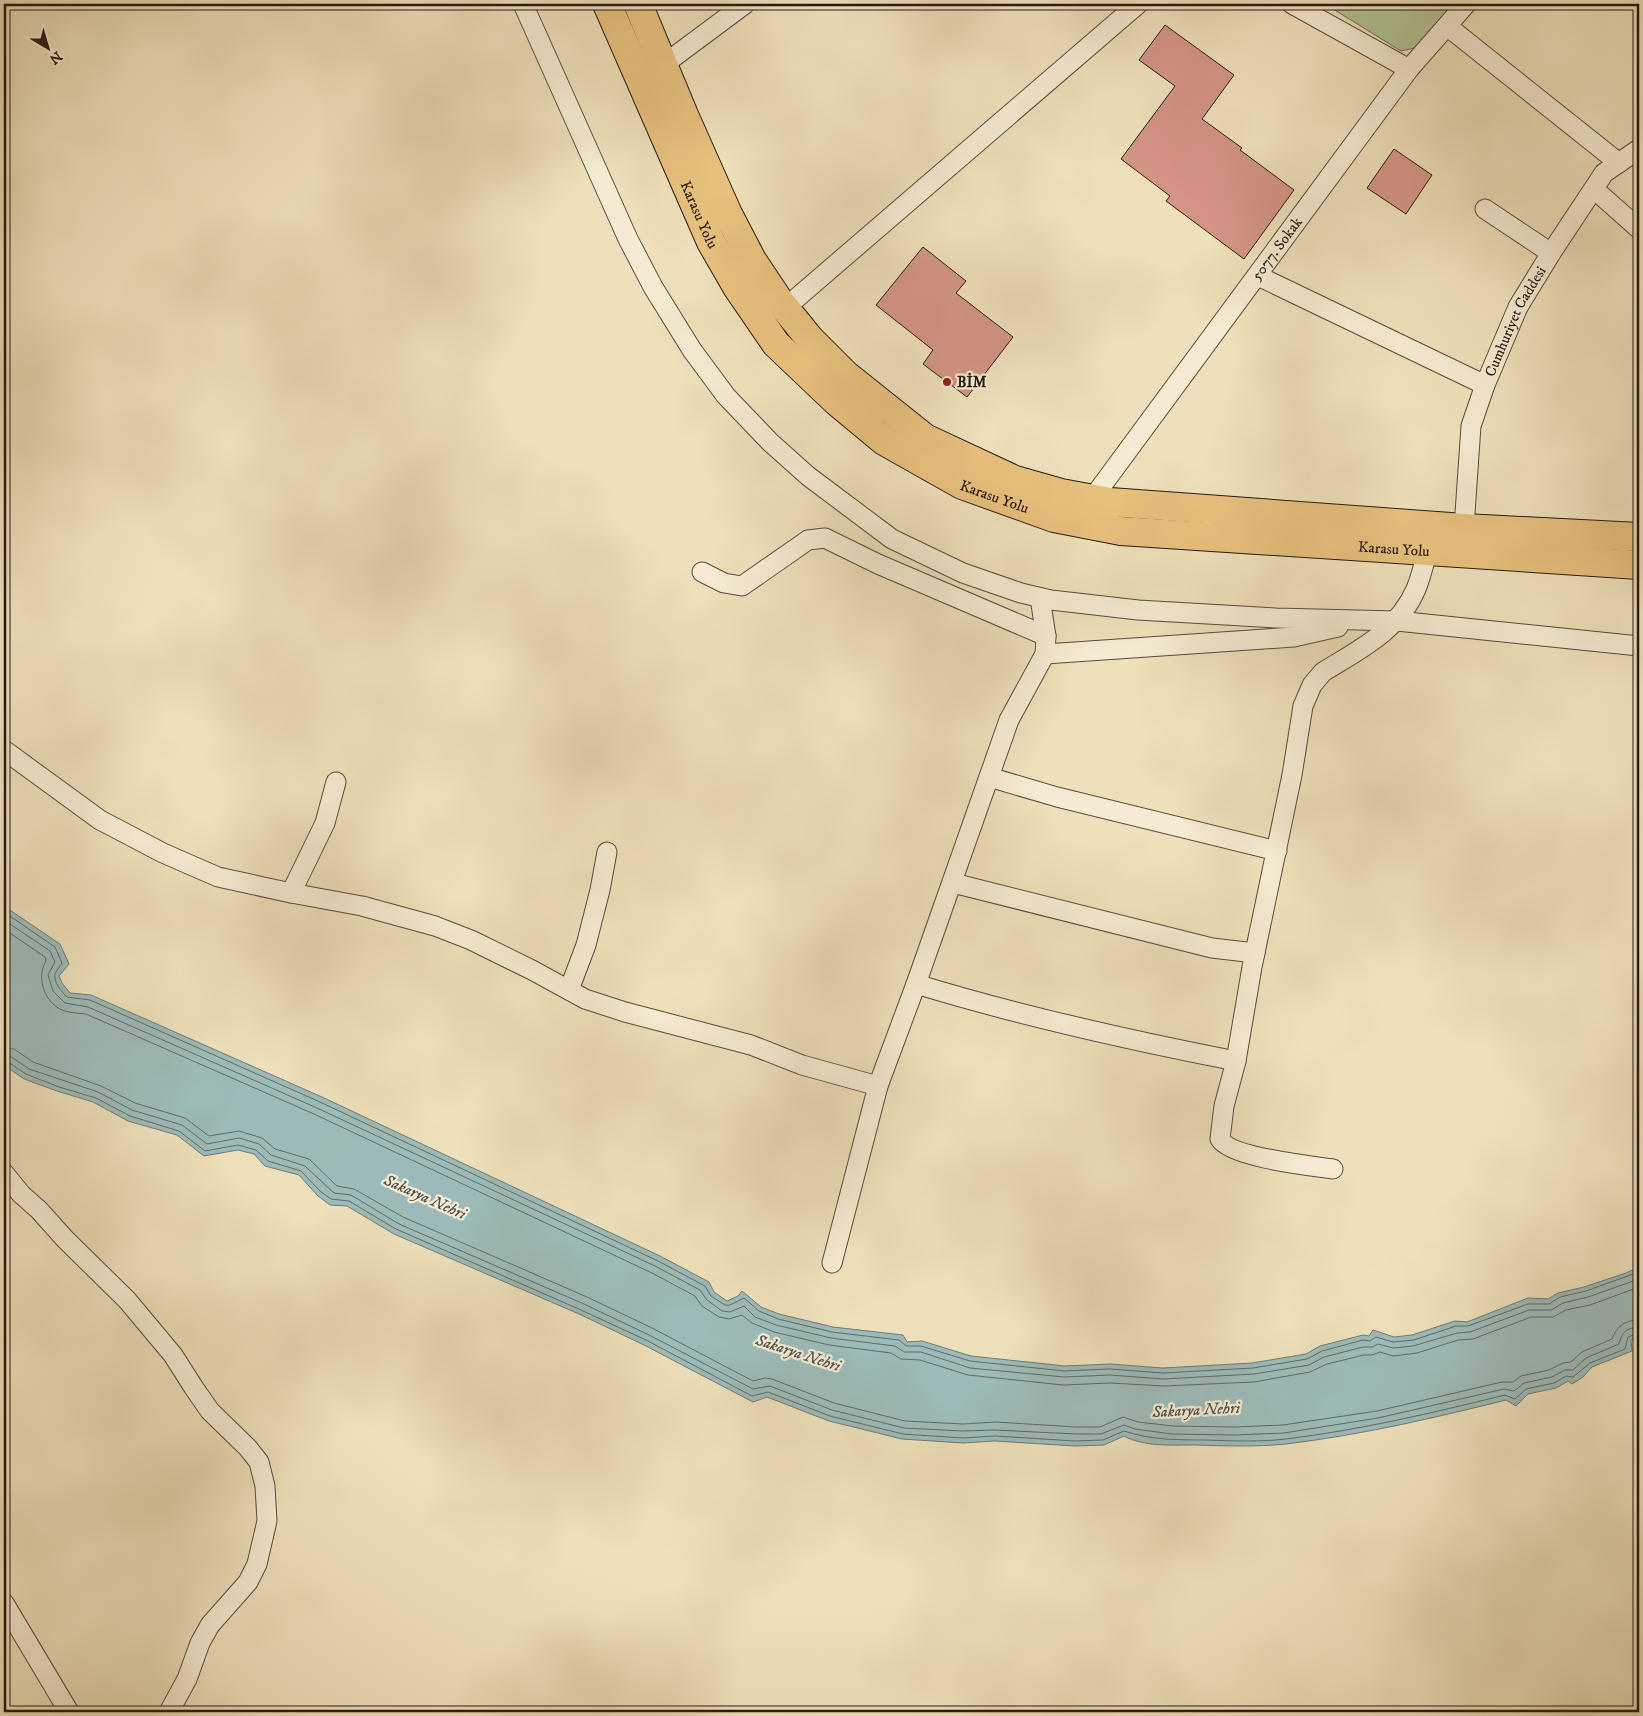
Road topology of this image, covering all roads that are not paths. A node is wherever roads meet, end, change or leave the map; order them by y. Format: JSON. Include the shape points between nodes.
{"nodes":[{"id":1,"x":522,"y":4,"type":"edge"},
{"id":2,"x":607,"y":4,"type":"edge"},
{"id":3,"x":638,"y":4,"type":"edge"},
{"id":4,"x":745,"y":4,"type":"edge"},
{"id":5,"x":1138,"y":4,"type":"edge"},
{"id":6,"x":1292,"y":4,"type":"edge"},
{"id":7,"x":1466,"y":4,"type":"edge"},
{"id":8,"x":1448,"y":26,"type":"junction"},
{"id":9,"x":663,"y":65,"type":"junction"},
{"id":10,"x":1409,"y":69,"type":"junction"},
{"id":11,"x":1639,"y":149,"type":"edge"},
{"id":12,"x":1619,"y":163,"type":"junction"},
{"id":13,"x":1594,"y":189,"type":"junction"},
{"id":14,"x":1485,"y":210,"type":"dead end"},
{"id":15,"x":1639,"y":229,"type":"edge"},
{"id":16,"x":1551,"y":253,"type":"junction"},
{"id":17,"x":1258,"y":276,"type":"junction"},
{"id":18,"x":785,"y":308,"type":"junction"},
{"id":19,"x":1485,"y":386,"type":"junction"},
{"id":20,"x":1092,"y":499,"type":"junction"},
{"id":21,"x":1464,"y":528,"type":"junction"},
{"id":22,"x":1639,"y":537,"type":"edge"},
{"id":23,"x":1427,"y":552,"type":"junction"},
{"id":24,"x":1639,"y":565,"type":"edge"},
{"id":25,"x":702,"y":572,"type":"dead end"},
{"id":26,"x":1040,"y":598,"type":"junction"},
{"id":27,"x":1366,"y":620,"type":"junction"},
{"id":28,"x":1397,"y":621,"type":"junction"},
{"id":29,"x":1046,"y":645,"type":"junction"},
{"id":30,"x":1639,"y":646,"type":"edge"},
{"id":31,"x":4,"y":750,"type":"edge"},
{"id":32,"x":989,"y":777,"type":"junction"},
{"id":33,"x":336,"y":782,"type":"dead end"},
{"id":34,"x":1277,"y":851,"type":"junction"},
{"id":35,"x":607,"y":852,"type":"dead end"},
{"id":36,"x":953,"y":883,"type":"junction"},
{"id":37,"x":291,"y":893,"type":"junction"},
{"id":38,"x":1255,"y":954,"type":"junction"},
{"id":39,"x":916,"y":984,"type":"junction"},
{"id":40,"x":569,"y":990,"type":"junction"},
{"id":41,"x":1236,"y":1061,"type":"junction"},
{"id":42,"x":878,"y":1086,"type":"junction"},
{"id":43,"x":1333,"y":1169,"type":"dead end"},
{"id":44,"x":4,"y":1173,"type":"edge"},
{"id":45,"x":832,"y":1262,"type":"dead end"},
{"id":46,"x":4,"y":1603,"type":"edge"},
{"id":47,"x":69,"y":1712,"type":"edge"},
{"id":48,"x":169,"y":1712,"type":"edge"}],
"edges":[{"from":1,"to":26,"type":"street","via":[[628,239],[692,350],[726,396],[808,476],[892,539],[963,573]]},
{"from":2,"to":23,"type":"highway","name":"Karasu Yolu","via":[[711,242],[737,287],[776,344],[837,402],[884,440],[962,485],[1054,518],[1120,531]]},
{"from":3,"to":9,"type":"highway","name":"Karasu Yolu"},
{"from":4,"to":9,"type":"street"},
{"from":5,"to":18,"type":"street"},
{"from":6,"to":10,"type":"street"},
{"from":7,"to":8,"type":"street","name":"5077. Sokak"},
{"from":8,"to":10,"type":"street","name":"5077. Sokak"},
{"from":8,"to":12,"type":"street"},
{"from":9,"to":18,"type":"highway","name":"Karasu Yolu","via":[[728,214],[752,260]]},
{"from":10,"to":17,"type":"street","name":"5077. Sokak"},
{"from":11,"to":12,"type":"street","name":"Cumhuriyet Caddesi"},
{"from":12,"to":13,"type":"street","name":"Cumhuriyet Caddesi","via":[[1604,173]]},
{"from":13,"to":15,"type":"street"},
{"from":13,"to":16,"type":"street","name":"Cumhuriyet Caddesi"},
{"from":14,"to":16,"type":"street"},
{"from":16,"to":19,"type":"street","name":"Cumhuriyet Caddesi","via":[[1518,307]]},
{"from":17,"to":19,"type":"street"},
{"from":17,"to":20,"type":"street","name":"5077. Sokak"},
{"from":18,"to":20,"type":"highway","name":"Karasu Yolu","via":[[846,375],[924,438],[1015,480]]},
{"from":19,"to":21,"type":"street","name":"Cumhuriyet Caddesi","via":[[1471,426]]},
{"from":20,"to":21,"type":"highway","name":"Karasu Yolu"},
{"from":21,"to":22,"type":"highway","name":"Karasu Yolu"},
{"from":23,"to":24,"type":"highway","name":"Karasu Yolu"},
{"from":23,"to":28,"type":"street","via":[[1416,589]]},
{"from":25,"to":29,"type":"street","via":[[724,583],[742,586],[808,540],[824,538]]},
{"from":26,"to":27,"type":"street","via":[[1138,610]]},
{"from":26,"to":29,"type":"street"},
{"from":27,"to":28,"type":"street"},
{"from":27,"to":29,"type":"street","via":[[1294,637]]},
{"from":28,"to":30,"type":"street"},
{"from":28,"to":34,"type":"street","via":[[1375,640],[1323,672],[1312,685],[1303,706]]},
{"from":29,"to":32,"type":"street","via":[[1009,720]]},
{"from":31,"to":37,"type":"street","via":[[100,820],[163,853],[218,877]]},
{"from":32,"to":34,"type":"street"},
{"from":32,"to":36,"type":"street"},
{"from":33,"to":37,"type":"street","via":[[326,823]]},
{"from":34,"to":38,"type":"street"},
{"from":35,"to":40,"type":"street","via":[[586,945]]},
{"from":36,"to":38,"type":"street","via":[[1212,948]]},
{"from":36,"to":39,"type":"street"},
{"from":37,"to":40,"type":"street","via":[[362,906],[435,926],[471,940]]},
{"from":38,"to":41,"type":"street"},
{"from":39,"to":41,"type":"street","via":[[985,1004]]},
{"from":39,"to":42,"type":"street"},
{"from":40,"to":42,"type":"street","via":[[585,999],[625,1012],[751,1045],[802,1065]]},
{"from":41,"to":43,"type":"street","via":[[1224,1106],[1222,1142],[1250,1155]]},
{"from":42,"to":45,"type":"street"},
{"from":44,"to":48,"type":"street","via":[[127,1300],[174,1355],[210,1411],[259,1462],[266,1486],[267,1521],[257,1564],[248,1582],[210,1625]]},
{"from":46,"to":47,"type":"street"}]}
